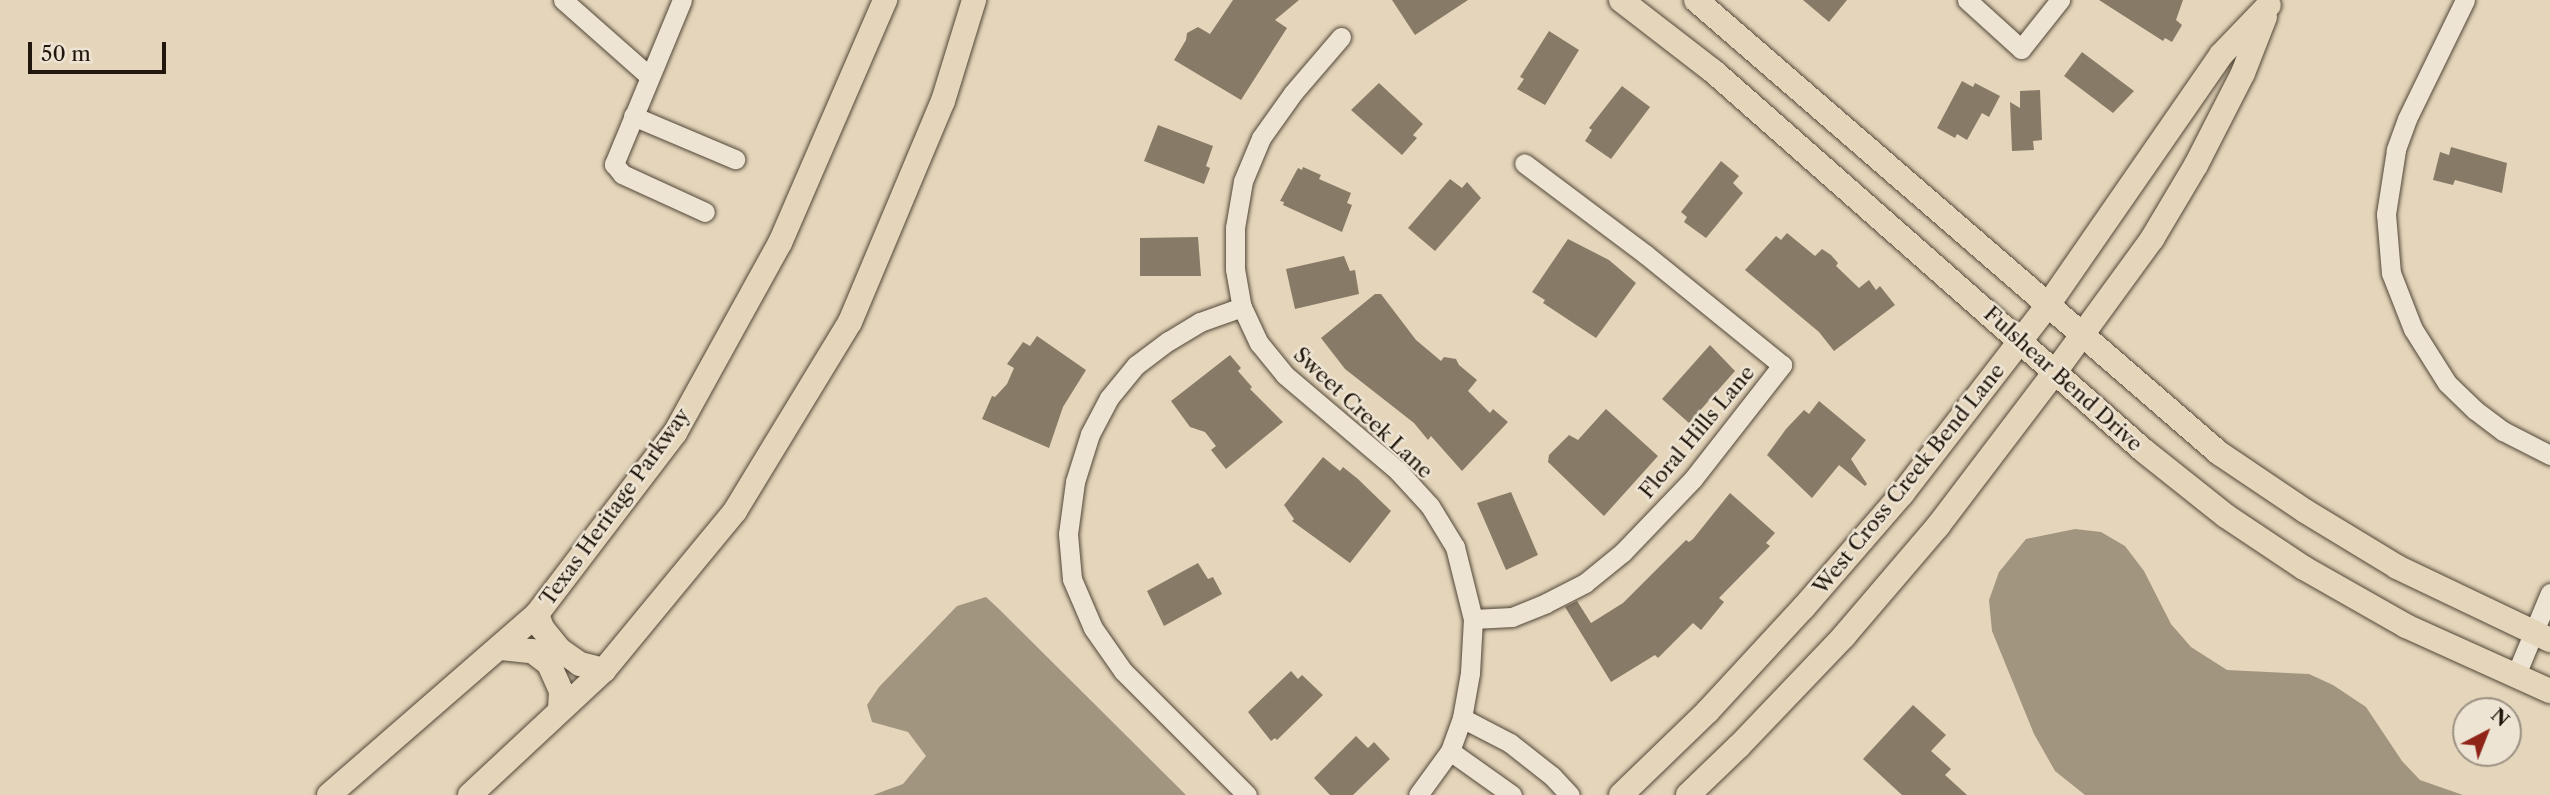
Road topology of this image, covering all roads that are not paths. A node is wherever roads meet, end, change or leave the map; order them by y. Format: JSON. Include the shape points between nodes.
{"nodes":[{"id":1,"x":563,"y":0,"type":"edge"},
{"id":2,"x":682,"y":0,"type":"edge"},
{"id":3,"x":974,"y":0,"type":"edge"},
{"id":4,"x":1621,"y":0,"type":"edge"},
{"id":5,"x":1696,"y":0,"type":"edge"},
{"id":6,"x":1967,"y":0,"type":"edge"},
{"id":7,"x":2060,"y":0,"type":"edge"},
{"id":8,"x":2465,"y":0,"type":"edge"},
{"id":9,"x":2270,"y":3,"type":"edge"},
{"id":10,"x":880,"y":5,"type":"edge"},
{"id":11,"x":1655,"y":10,"type":"edge"},
{"id":12,"x":1341,"y":37,"type":"dead end"},
{"id":13,"x":649,"y":76,"type":"junction"},
{"id":14,"x":633,"y":116,"type":"junction"},
{"id":15,"x":735,"y":159,"type":"dead end"},
{"id":16,"x":1524,"y":163,"type":"dead end"},
{"id":17,"x":705,"y":212,"type":"dead end"},
{"id":18,"x":2048,"y":306,"type":"junction"},
{"id":19,"x":1242,"y":307,"type":"junction"},
{"id":20,"x":2082,"y":336,"type":"junction"},
{"id":21,"x":2021,"y":341,"type":"junction"},
{"id":22,"x":2055,"y":372,"type":"junction"},
{"id":23,"x":2550,"y":455,"type":"edge"},
{"id":24,"x":2550,"y":593,"type":"edge"},
{"id":25,"x":537,"y":614,"type":"junction"},
{"id":26,"x":1473,"y":619,"type":"junction"},
{"id":27,"x":2542,"y":637,"type":"edge"},
{"id":28,"x":500,"y":648,"type":"junction"},
{"id":29,"x":604,"y":670,"type":"junction"},
{"id":30,"x":2515,"y":677,"type":"junction"},
{"id":31,"x":2550,"y":691,"type":"edge"},
{"id":32,"x":560,"y":710,"type":"junction"},
{"id":33,"x":1462,"y":718,"type":"junction"},
{"id":34,"x":1450,"y":751,"type":"junction"},
{"id":35,"x":329,"y":795,"type":"edge"},
{"id":36,"x":470,"y":795,"type":"edge"},
{"id":37,"x":1247,"y":795,"type":"edge"},
{"id":38,"x":1418,"y":795,"type":"edge"},
{"id":39,"x":1512,"y":795,"type":"edge"},
{"id":40,"x":1570,"y":795,"type":"edge"},
{"id":41,"x":1621,"y":795,"type":"edge"},
{"id":42,"x":1688,"y":795,"type":"edge"}],
"edges":[{"from":1,"to":13,"type":"street"},
{"from":2,"to":13,"type":"street"},
{"from":3,"to":29,"type":"main road","via":[[943,101],[850,322],[736,510]]},
{"from":4,"to":11,"type":"main road","name":"Fulshear Bend Drive"},
{"from":5,"to":18,"type":"main road","name":"Fulshear Bend Drive"},
{"from":6,"to":7,"type":"street","via":[[2021,49]]},
{"from":8,"to":23,"type":"street","via":[[2407,119],[2389,181],[2390,274],[2413,329],[2447,383],[2503,431]]},
{"from":9,"to":18,"type":"main road","name":"West Cross Creek Bend Lane","via":[[2221,55]]},
{"from":9,"to":20,"type":"main road","name":"West Cross Creek Bend Lane","via":[[2243,73],[2196,165],[2152,239]]},
{"from":10,"to":25,"type":"main road","name":"Texas Heritage Parkway","via":[[780,243],[675,433]]},
{"from":11,"to":21,"type":"main road","name":"Fulshear Bend Drive"},
{"from":12,"to":19,"type":"street","name":"Sweet Creek Lane","via":[[1261,138],[1242,181],[1235,228],[1235,269]]},
{"from":13,"to":14,"type":"street"},
{"from":14,"to":15,"type":"street"},
{"from":14,"to":17,"type":"street","via":[[614,164],[622,174]]},
{"from":16,"to":26,"type":"street","name":"Floral Hills Lane","via":[[1783,365],[1693,479],[1623,552],[1585,583],[1546,603],[1512,617]]},
{"from":18,"to":20,"type":"main road","name":"Fulshear Bend Drive"},
{"from":18,"to":21,"type":"main road","name":"West Cross Creek Bend Lane"},
{"from":19,"to":26,"type":"street","name":"Sweet Creek Lane","via":[[1259,343],[1285,376],[1398,471],[1430,506],[1455,547]]},
{"from":19,"to":37,"type":"street","via":[[1200,321],[1168,341],[1136,365],[1109,398],[1090,434],[1074,482],[1068,534],[1072,579],[1093,628],[1123,671]]},
{"from":20,"to":22,"type":"main road","name":"West Cross Creek Bend Lane"},
{"from":20,"to":27,"type":"main road","name":"Fulshear Bend Drive","via":[[2211,446],[2266,486],[2397,566]]},
{"from":21,"to":22,"type":"main road","name":"Fulshear Bend Drive"},
{"from":21,"to":41,"type":"main road","name":"West Cross Creek Bend Lane","via":[[1902,495],[1804,607],[1707,712]]},
{"from":22,"to":30,"type":"main road","name":"Fulshear Bend Drive","via":[[2153,459],[2266,544],[2406,626]]},
{"from":22,"to":42,"type":"main road","name":"West Cross Creek Bend Lane","via":[[1938,526],[1844,636]]},
{"from":24,"to":27,"type":"street"},
{"from":25,"to":28,"type":"main road","name":"Texas Heritage Parkway"},
{"from":25,"to":29,"type":"main road","via":[[560,650],[580,663]]},
{"from":26,"to":33,"type":"street","name":"Sweet Creek Lane"},
{"from":27,"to":30,"type":"street"},
{"from":28,"to":32,"type":"main road","via":[[532,651],[549,664],[561,691]]},
{"from":28,"to":35,"type":"main road","name":"Texas Heritage Parkway"},
{"from":29,"to":32,"type":"main road"},
{"from":30,"to":31,"type":"main road","name":"Fulshear Bend Drive"},
{"from":32,"to":36,"type":"main road"},
{"from":33,"to":34,"type":"street","name":"Sweet Creek Lane"},
{"from":33,"to":40,"type":"street","via":[[1510,743]]},
{"from":34,"to":38,"type":"street","name":"Sweet Creek Lane"},
{"from":34,"to":39,"type":"street"}]}
